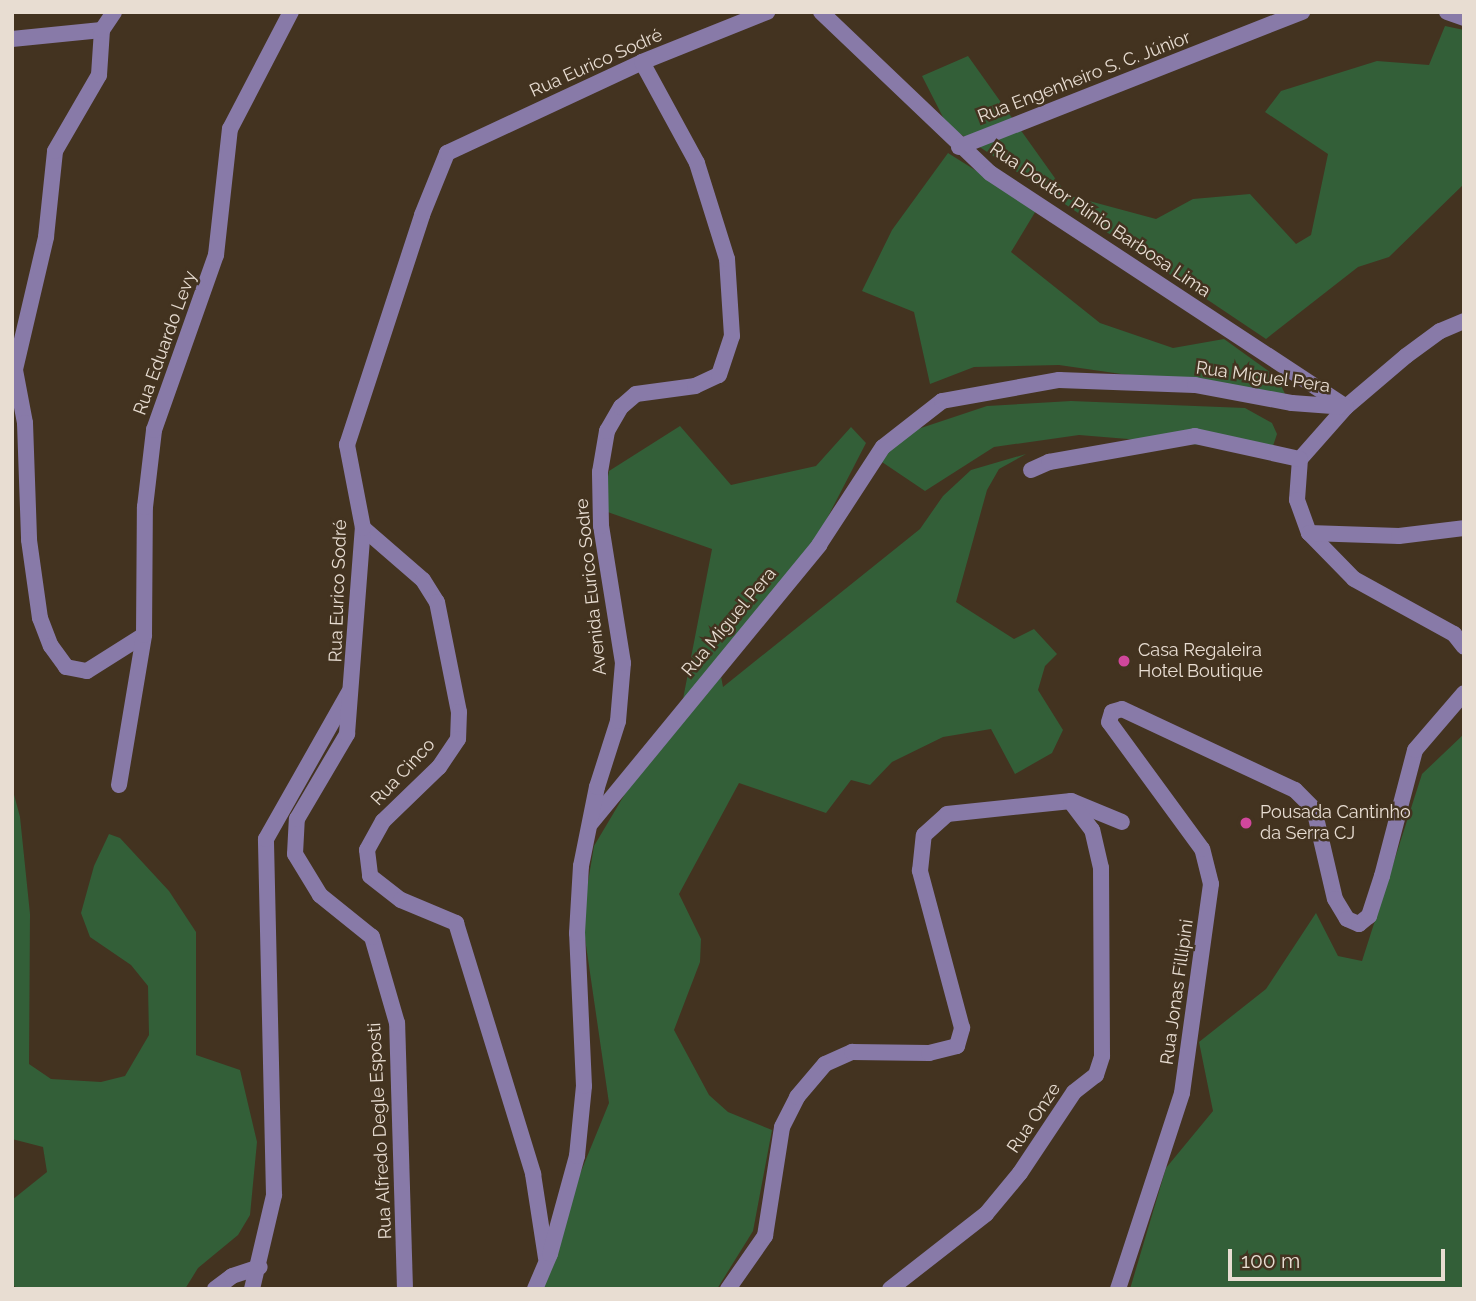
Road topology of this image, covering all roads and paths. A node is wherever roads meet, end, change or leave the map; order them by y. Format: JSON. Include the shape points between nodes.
{"nodes":[{"id":1,"x":114,"y":12,"type":"edge"},
{"id":2,"x":291,"y":12,"type":"edge"},
{"id":3,"x":767,"y":12,"type":"edge"},
{"id":4,"x":821,"y":12,"type":"edge"},
{"id":5,"x":1302,"y":12,"type":"edge"},
{"id":6,"x":1447,"y":12,"type":"edge"},
{"id":7,"x":1464,"y":18,"type":"edge"},
{"id":8,"x":102,"y":30,"type":"junction"},
{"id":9,"x":12,"y":39,"type":"edge"},
{"id":10,"x":642,"y":62,"type":"junction"},
{"id":11,"x":959,"y":147,"type":"junction"},
{"id":12,"x":1464,"y":321,"type":"edge"},
{"id":13,"x":13,"y":377,"type":"edge"},
{"id":14,"x":1346,"y":407,"type":"junction"},
{"id":15,"x":1300,"y":459,"type":"junction"},
{"id":16,"x":1031,"y":470,"type":"dead end"},
{"id":17,"x":363,"y":528,"type":"junction"},
{"id":18,"x":1464,"y":528,"type":"edge"},
{"id":19,"x":1309,"y":533,"type":"junction"},
{"id":20,"x":144,"y":635,"type":"junction"},
{"id":21,"x":1464,"y":647,"type":"edge"},
{"id":22,"x":353,"y":684,"type":"junction"},
{"id":23,"x":1464,"y":693,"type":"edge"},
{"id":24,"x":119,"y":785,"type":"dead end"},
{"id":25,"x":1070,"y":801,"type":"junction"},
{"id":26,"x":1122,"y":822,"type":"dead end"},
{"id":27,"x":589,"y":826,"type":"junction"},
{"id":28,"x":546,"y":1262,"type":"junction"},
{"id":29,"x":260,"y":1267,"type":"junction"},
{"id":30,"x":215,"y":1289,"type":"edge"},
{"id":31,"x":252,"y":1289,"type":"edge"},
{"id":32,"x":405,"y":1289,"type":"edge"},
{"id":33,"x":535,"y":1289,"type":"edge"},
{"id":34,"x":728,"y":1289,"type":"edge"},
{"id":35,"x":890,"y":1289,"type":"edge"},
{"id":36,"x":1118,"y":1289,"type":"edge"}],
"edges":[{"from":1,"to":8,"type":"street"},
{"from":2,"to":20,"type":"street","name":"Rua Eduardo Levy","via":[[230,129],[216,255],[154,430],[145,507]]},
{"from":3,"to":10,"type":"street","name":"Rua Eurico Sodré"},
{"from":4,"to":11,"type":"street","name":"Rua Doutor Plínio Barbosa Lima"},
{"from":5,"to":11,"type":"street","name":"Rua Engenheiro S. C. Júnior"},
{"from":6,"to":7,"type":"street"},
{"from":8,"to":9,"type":"street"},
{"from":8,"to":13,"type":"street","via":[[99,75],[55,151],[46,237]]},
{"from":10,"to":17,"type":"street","name":"Rua Eurico Sodré","via":[[447,153],[422,215],[347,445]]},
{"from":10,"to":27,"type":"street","name":"Avenida Eurico Sodre","via":[[697,163],[727,259],[732,336],[719,375],[695,386],[636,394],[617,412],[607,431],[600,472],[601,526],[623,663],[618,722]]},
{"from":11,"to":14,"type":"street","name":"Rua Doutor Plínio Barbosa Lima","via":[[990,173]]},
{"from":12,"to":14,"type":"street","via":[[1417,348]]},
{"from":13,"to":20,"type":"street","via":[[25,423],[29,540],[40,618],[51,646],[66,667],[87,671]]},
{"from":14,"to":15,"type":"street"},
{"from":14,"to":27,"type":"street","name":"Rua Miguel Pera","via":[[1292,403],[1195,385],[1059,380],[942,401],[883,447],[819,545]]},
{"from":15,"to":16,"type":"street","via":[[1195,436],[1049,462]]},
{"from":15,"to":19,"type":"street","via":[[1297,500]]},
{"from":17,"to":22,"type":"street","name":"Rua Eurico Sodré"},
{"from":17,"to":28,"type":"street","name":"Rua Cinco","via":[[423,580],[437,602],[459,712],[458,739],[439,767],[378,831],[367,850],[370,876],[401,900],[456,923],[533,1174]]},
{"from":18,"to":19,"type":"street","via":[[1399,536]]},
{"from":19,"to":21,"type":"street","via":[[1354,579],[1454,634]]},
{"from":20,"to":24,"type":"street","name":"Rua Eduardo Levy"},
{"from":22,"to":29,"type":"street","name":"Rua Eurico Sodré","via":[[266,839],[274,1195]]},
{"from":22,"to":32,"type":"street","name":"Rua Alfredo Degle Esposti","via":[[347,734],[297,819],[295,854],[320,895],[372,937],[397,1023]]},
{"from":23,"to":36,"type":"street","name":"Rua Jonas Fillipini","via":[[1415,750],[1382,876],[1369,916],[1359,924],[1347,919],[1335,900],[1314,809],[1296,790],[1122,709],[1112,712],[1109,722],[1202,849],[1211,884],[1182,1093]]},
{"from":25,"to":26,"type":"street"},
{"from":25,"to":34,"type":"street","via":[[947,814],[924,835],[920,871],[962,1028],[957,1046],[929,1053],[852,1052],[825,1065],[797,1097],[782,1126],[765,1236]]},
{"from":25,"to":35,"type":"street","name":"Rua Onze","via":[[1091,830],[1101,868],[1102,1056],[1096,1075],[1074,1092],[1020,1173],[986,1214]]},
{"from":27,"to":28,"type":"street","name":"Rua Miguel Pera","via":[[577,933],[583,1097],[577,1156]]},
{"from":28,"to":33,"type":"street","name":"Rua Miguel Pera"},
{"from":29,"to":30,"type":"street","via":[[232,1276]]},
{"from":29,"to":31,"type":"street","name":"Rua Eurico Sodré"}]}
